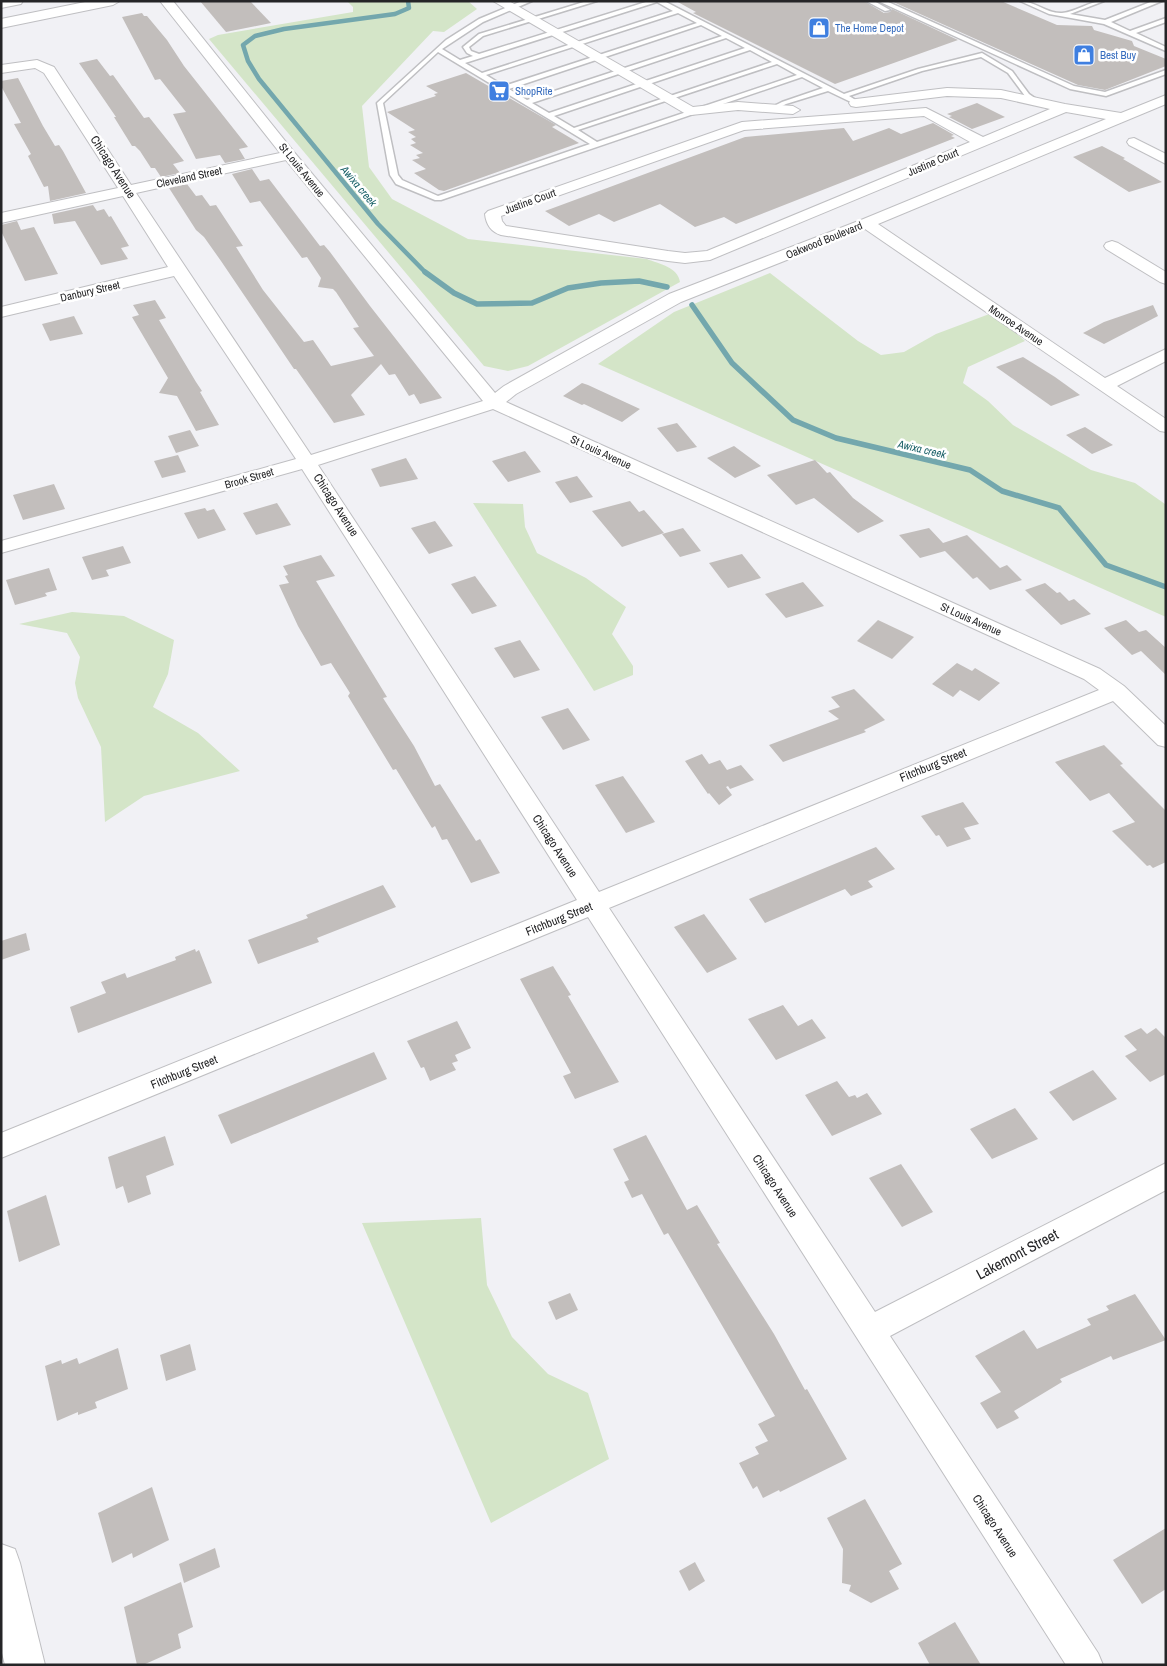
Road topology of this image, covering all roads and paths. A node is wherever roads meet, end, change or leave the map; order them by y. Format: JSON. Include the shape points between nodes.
{"nodes":[{"id":1,"x":16,"y":1,"type":"edge"},
{"id":2,"x":113,"y":1,"type":"edge"},
{"id":3,"x":166,"y":1,"type":"edge"},
{"id":4,"x":529,"y":1,"type":"edge"},
{"id":5,"x":594,"y":1,"type":"edge"},
{"id":6,"x":658,"y":1,"type":"edge"},
{"id":7,"x":868,"y":1,"type":"edge"},
{"id":8,"x":881,"y":1,"type":"edge"},
{"id":9,"x":1023,"y":1,"type":"edge"},
{"id":10,"x":1039,"y":1,"type":"edge"},
{"id":11,"x":1101,"y":1,"type":"edge"},
{"id":12,"x":1159,"y":1,"type":"edge"},
{"id":13,"x":1,"y":4,"type":"edge"},
{"id":14,"x":503,"y":4,"type":"edge"},
{"id":15,"x":1030,"y":4,"type":"junction"},
{"id":16,"x":679,"y":11,"type":"junction"},
{"id":17,"x":1061,"y":16,"type":"junction"},
{"id":18,"x":1166,"y":20,"type":"edge"},
{"id":19,"x":531,"y":21,"type":"junction"},
{"id":20,"x":1106,"y":22,"type":"junction"},
{"id":21,"x":702,"y":23,"type":"junction"},
{"id":22,"x":1,"y":24,"type":"edge"},
{"id":23,"x":552,"y":32,"type":"junction"},
{"id":24,"x":1130,"y":33,"type":"junction"},
{"id":25,"x":727,"y":36,"type":"junction"},
{"id":26,"x":575,"y":46,"type":"junction"},
{"id":27,"x":1164,"y":46,"type":"edge"},
{"id":28,"x":751,"y":48,"type":"junction"},
{"id":29,"x":438,"y":49,"type":"junction"},
{"id":30,"x":982,"y":55,"type":"junction"},
{"id":31,"x":478,"y":56,"type":"junction"},
{"id":32,"x":596,"y":58,"type":"junction"},
{"id":33,"x":460,"y":62,"type":"junction"},
{"id":34,"x":777,"y":62,"type":"junction"},
{"id":35,"x":1,"y":69,"type":"edge"},
{"id":36,"x":620,"y":71,"type":"junction"},
{"id":37,"x":1166,"y":72,"type":"edge"},
{"id":38,"x":802,"y":74,"type":"junction"},
{"id":39,"x":481,"y":75,"type":"junction"},
{"id":40,"x":642,"y":84,"type":"junction"},
{"id":41,"x":504,"y":88,"type":"junction"},
{"id":42,"x":829,"y":88,"type":"junction"},
{"id":43,"x":668,"y":98,"type":"junction"},
{"id":44,"x":1166,"y":98,"type":"edge"},
{"id":45,"x":851,"y":100,"type":"junction"},
{"id":46,"x":527,"y":102,"type":"junction"},
{"id":47,"x":1039,"y":103,"type":"junction"},
{"id":48,"x":1065,"y":108,"type":"junction"},
{"id":49,"x":772,"y":109,"type":"junction"},
{"id":50,"x":691,"y":111,"type":"junction"},
{"id":51,"x":549,"y":115,"type":"junction"},
{"id":52,"x":1122,"y":117,"type":"junction"},
{"id":53,"x":573,"y":130,"type":"junction"},
{"id":54,"x":981,"y":142,"type":"junction"},
{"id":55,"x":1134,"y":142,"type":"dead end"},
{"id":56,"x":596,"y":144,"type":"junction"},
{"id":57,"x":289,"y":155,"type":"junction"},
{"id":58,"x":1166,"y":160,"type":"edge"},
{"id":59,"x":128,"y":190,"type":"junction"},
{"id":60,"x":1,"y":218,"type":"edge"},
{"id":61,"x":866,"y":223,"type":"junction"},
{"id":62,"x":1112,"y":246,"type":"dead end"},
{"id":63,"x":178,"y":270,"type":"junction"},
{"id":64,"x":698,"y":272,"type":"junction"},
{"id":65,"x":1166,"y":279,"type":"edge"},
{"id":66,"x":1,"y":312,"type":"edge"},
{"id":67,"x":1166,"y":354,"type":"edge"},
{"id":68,"x":1104,"y":385,"type":"junction"},
{"id":69,"x":494,"y":402,"type":"junction"},
{"id":70,"x":1166,"y":427,"type":"edge"},
{"id":71,"x":307,"y":462,"type":"junction"},
{"id":72,"x":1,"y":547,"type":"edge"},
{"id":73,"x":1116,"y":691,"type":"junction"},
{"id":74,"x":1166,"y":738,"type":"edge"},
{"id":75,"x":593,"y":905,"type":"junction"},
{"id":76,"x":1,"y":1146,"type":"edge"},
{"id":77,"x":1166,"y":1176,"type":"edge"},
{"id":78,"x":869,"y":1331,"type":"junction"},
{"id":79,"x":1,"y":1563,"type":"edge"},
{"id":80,"x":26,"y":1665,"type":"edge"},
{"id":81,"x":1086,"y":1665,"type":"edge"}],
"edges":[{"from":1,"to":13,"type":"main road"},
{"from":2,"to":22,"type":"main road"},
{"from":3,"to":57,"type":"street","name":"St Louis Avenue"},
{"from":4,"to":14,"type":"lane"},
{"from":5,"to":19,"type":"lane"},
{"from":6,"to":16,"type":"lane"},
{"from":6,"to":23,"type":"lane"},
{"from":7,"to":30,"type":"lane"},
{"from":8,"to":37,"type":"lane","via":[[1072,88],[1106,94]]},
{"from":9,"to":15,"type":"lane"},
{"from":10,"to":15,"type":"lane"},
{"from":11,"to":17,"type":"lane"},
{"from":12,"to":20,"type":"lane"},
{"from":14,"to":19,"type":"street"},
{"from":14,"to":29,"type":"lane"},
{"from":15,"to":17,"type":"lane"},
{"from":16,"to":21,"type":"lane"},
{"from":16,"to":26,"type":"lane"},
{"from":17,"to":20,"type":"lane"},
{"from":18,"to":24,"type":"lane"},
{"from":19,"to":23,"type":"street"},
{"from":19,"to":31,"type":"lane","via":[[481,35],[466,48]]},
{"from":20,"to":24,"type":"lane"},
{"from":21,"to":25,"type":"lane"},
{"from":21,"to":32,"type":"lane"},
{"from":23,"to":26,"type":"street"},
{"from":23,"to":31,"type":"lane"},
{"from":24,"to":27,"type":"lane"},
{"from":25,"to":28,"type":"lane"},
{"from":25,"to":36,"type":"lane"},
{"from":26,"to":32,"type":"street"},
{"from":26,"to":39,"type":"lane"},
{"from":28,"to":34,"type":"lane"},
{"from":28,"to":40,"type":"lane"},
{"from":29,"to":33,"type":"lane"},
{"from":29,"to":56,"type":"lane","via":[[380,103],[394,175],[399,182],[438,198]]},
{"from":30,"to":45,"type":"lane","via":[[920,70]]},
{"from":30,"to":47,"type":"lane","via":[[1010,72],[1027,95]]},
{"from":31,"to":33,"type":"lane"},
{"from":32,"to":36,"type":"street"},
{"from":32,"to":41,"type":"lane"},
{"from":33,"to":39,"type":"lane"},
{"from":34,"to":38,"type":"lane"},
{"from":34,"to":43,"type":"lane"},
{"from":35,"to":59,"type":"street","name":"Chicago Avenue","via":[[37,64],[49,70]]},
{"from":36,"to":40,"type":"street"},
{"from":36,"to":46,"type":"lane"},
{"from":38,"to":42,"type":"lane"},
{"from":38,"to":50,"type":"lane"},
{"from":39,"to":41,"type":"lane"},
{"from":40,"to":43,"type":"street"},
{"from":40,"to":51,"type":"lane"},
{"from":41,"to":46,"type":"lane"},
{"from":42,"to":45,"type":"lane"},
{"from":42,"to":49,"type":"lane"},
{"from":43,"to":50,"type":"street"},
{"from":43,"to":53,"type":"lane"},
{"from":44,"to":52,"type":"street","name":"Oakwood Boulevard"},
{"from":45,"to":47,"type":"street","via":[[947,92],[1001,94]]},
{"from":45,"to":49,"type":"street","via":[[810,110]]},
{"from":46,"to":51,"type":"lane"},
{"from":47,"to":48,"type":"street"},
{"from":48,"to":52,"type":"street"},
{"from":48,"to":54,"type":"street","name":"Justine Court"},
{"from":49,"to":50,"type":"street","via":[[738,106]]},
{"from":50,"to":56,"type":"lane"},
{"from":51,"to":53,"type":"lane"},
{"from":52,"to":61,"type":"street","name":"Oakwood Boulevard"},
{"from":53,"to":56,"type":"lane"},
{"from":54,"to":64,"type":"street","name":"Justine Court","via":[[710,255]]},
{"from":54,"to":64,"type":"street","name":"Justine Court","via":[[926,112],[742,126],[493,214],[494,222],[501,230]]},
{"from":55,"to":58,"type":"street"},
{"from":57,"to":59,"type":"street","name":"Cleveland Street"},
{"from":57,"to":69,"type":"street","name":"St Louis Avenue"},
{"from":59,"to":60,"type":"street","name":"Cleveland Street"},
{"from":59,"to":63,"type":"street","name":"Chicago Avenue"},
{"from":61,"to":64,"type":"street","name":"Oakwood Boulevard"},
{"from":61,"to":68,"type":"street","name":"Monroe Avenue"},
{"from":62,"to":65,"type":"street"},
{"from":63,"to":66,"type":"street","name":"Danbury Street"},
{"from":63,"to":71,"type":"street","name":"Chicago Avenue"},
{"from":64,"to":69,"type":"street","name":"Oakwood Boulevard","via":[[675,298]]},
{"from":67,"to":68,"type":"street"},
{"from":68,"to":70,"type":"street","name":"Monroe Avenue"},
{"from":69,"to":71,"type":"street","name":"Brook Street"},
{"from":69,"to":73,"type":"street","name":"St Louis Avenue","via":[[1092,674]]},
{"from":71,"to":72,"type":"street","name":"Brook Street"},
{"from":71,"to":75,"type":"street","name":"Chicago Avenue"},
{"from":73,"to":74,"type":"street","name":"St Louis Avenue"},
{"from":73,"to":75,"type":"street","name":"Fitchburg Street"},
{"from":75,"to":76,"type":"street","name":"Fitchburg Street"},
{"from":75,"to":78,"type":"street","name":"Chicago Avenue"},
{"from":77,"to":78,"type":"street","name":"Lakemont Street"},
{"from":78,"to":81,"type":"street","name":"Chicago Avenue"},
{"from":79,"to":80,"type":"main road"}]}
